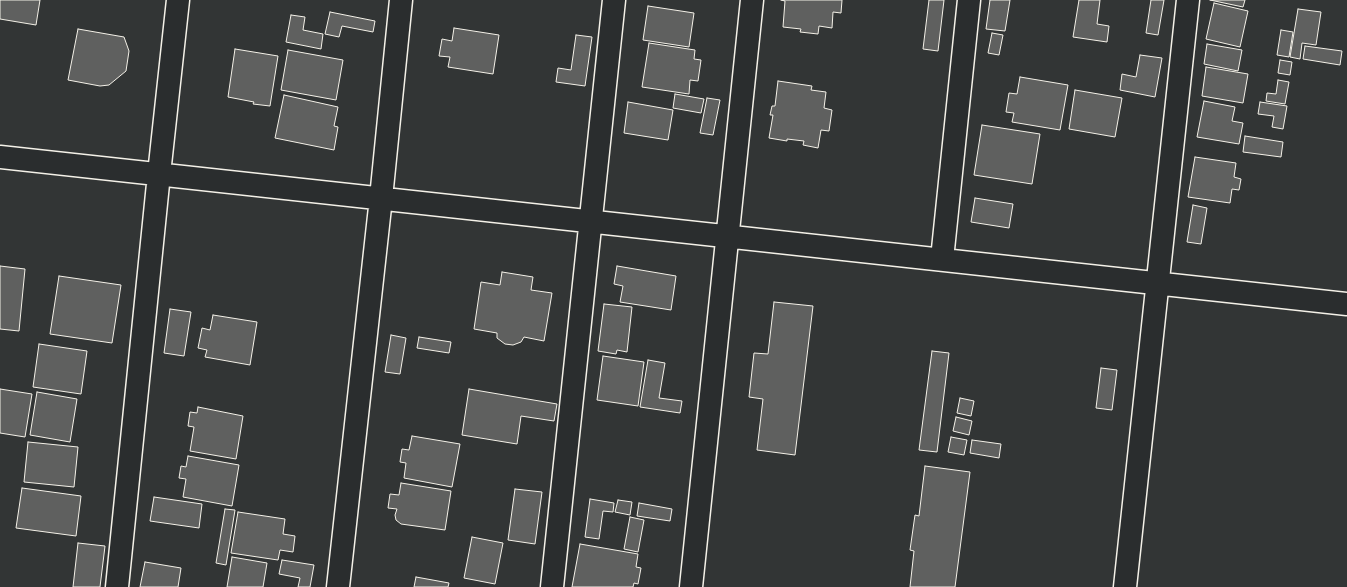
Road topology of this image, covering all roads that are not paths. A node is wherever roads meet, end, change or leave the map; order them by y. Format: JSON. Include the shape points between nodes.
{"nodes":[{"id":1,"x":178,"y":0,"type":"edge"},
{"id":2,"x":401,"y":0,"type":"edge"},
{"id":3,"x":614,"y":0,"type":"edge"},
{"id":4,"x":752,"y":0,"type":"edge"},
{"id":5,"x":969,"y":0,"type":"edge"},
{"id":6,"x":1188,"y":0,"type":"edge"},
{"id":7,"x":0,"y":156,"type":"edge"},
{"id":8,"x":159,"y":174,"type":"junction"},
{"id":9,"x":381,"y":198,"type":"junction"},
{"id":10,"x":590,"y":221,"type":"junction"},
{"id":11,"x":728,"y":236,"type":"junction"},
{"id":12,"x":942,"y":259,"type":"junction"},
{"id":13,"x":1158,"y":283,"type":"junction"},
{"id":14,"x":1347,"y":304,"type":"edge"},
{"id":15,"x":117,"y":587,"type":"edge"},
{"id":16,"x":338,"y":587,"type":"edge"},
{"id":17,"x":552,"y":587,"type":"edge"},
{"id":18,"x":691,"y":587,"type":"edge"},
{"id":19,"x":1125,"y":587,"type":"edge"}],
"edges":[{"from":1,"to":8,"type":"street"},
{"from":2,"to":9,"type":"street"},
{"from":3,"to":10,"type":"street"},
{"from":4,"to":11,"type":"street"},
{"from":5,"to":12,"type":"street"},
{"from":6,"to":13,"type":"street"},
{"from":7,"to":8,"type":"street"},
{"from":8,"to":9,"type":"street"},
{"from":8,"to":15,"type":"street"},
{"from":9,"to":10,"type":"street"},
{"from":9,"to":16,"type":"street"},
{"from":10,"to":11,"type":"street"},
{"from":10,"to":17,"type":"street"},
{"from":11,"to":12,"type":"street"},
{"from":11,"to":18,"type":"street"},
{"from":12,"to":13,"type":"street"},
{"from":13,"to":14,"type":"street"},
{"from":13,"to":19,"type":"street"}]}
